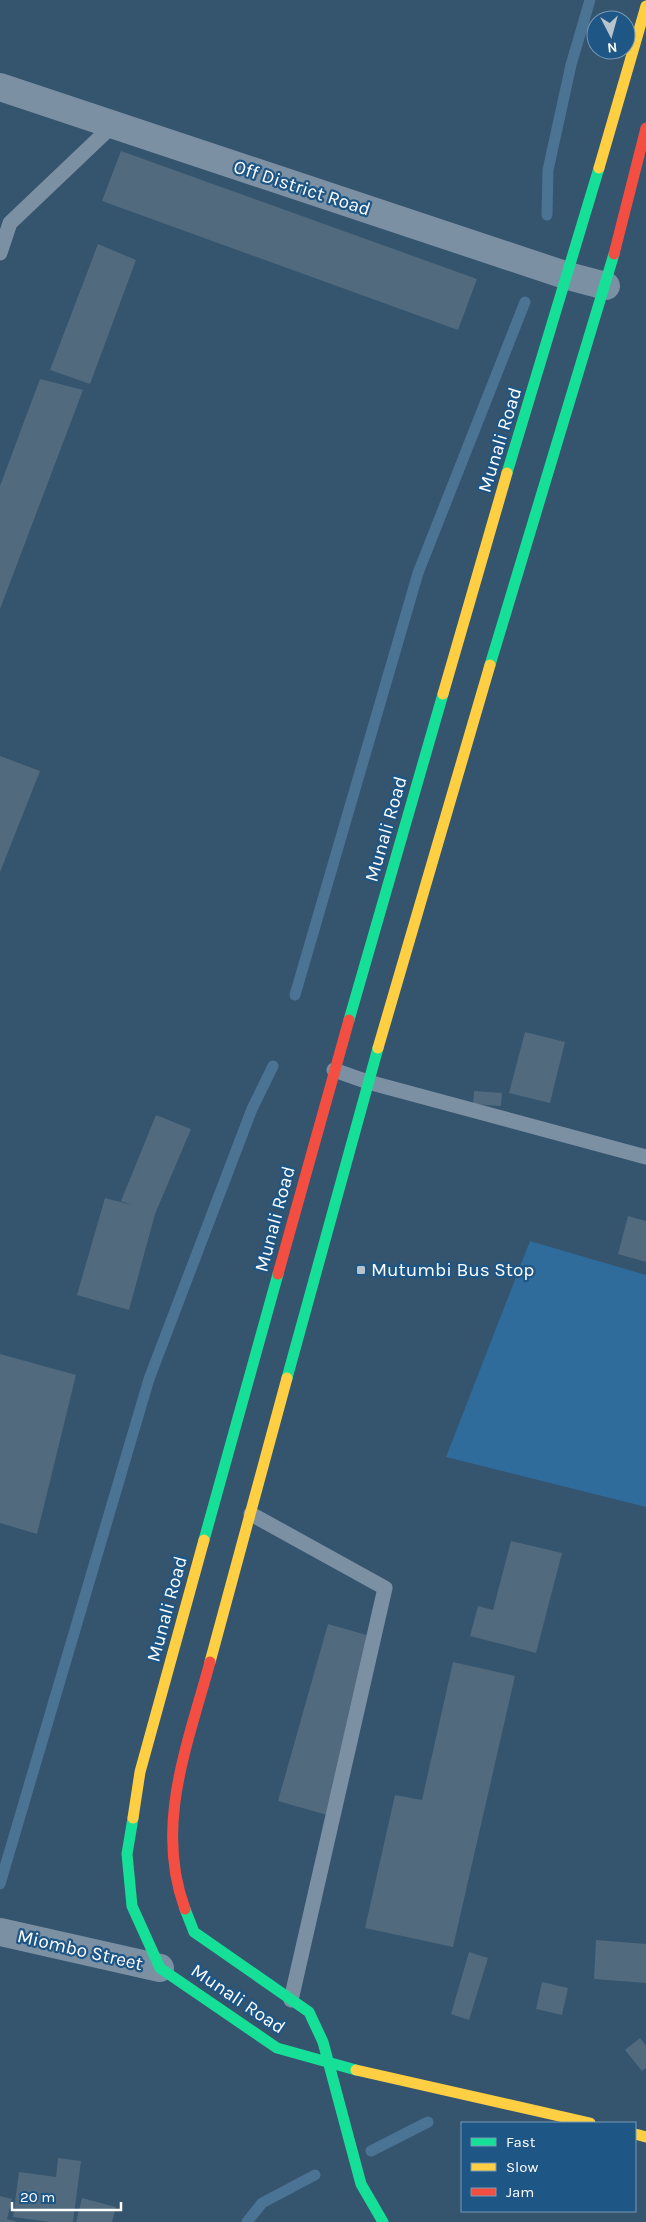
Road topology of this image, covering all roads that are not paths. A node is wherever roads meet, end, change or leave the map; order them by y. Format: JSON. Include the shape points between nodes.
{"nodes":[{"id":1,"x":646,"y":6,"type":"edge"},
{"id":2,"x":0,"y":87,"type":"edge"},
{"id":3,"x":113,"y":125,"type":"junction"},
{"id":4,"x":646,"y":128,"type":"edge"},
{"id":5,"x":5,"y":221,"type":"edge"},
{"id":6,"x":0,"y":253,"type":"edge"},
{"id":7,"x":568,"y":276,"type":"junction"},
{"id":8,"x":606,"y":286,"type":"junction"},
{"id":9,"x":334,"y":1070,"type":"junction"},
{"id":10,"x":368,"y":1082,"type":"junction"},
{"id":11,"x":646,"y":1157,"type":"edge"},
{"id":12,"x":251,"y":1514,"type":"junction"},
{"id":13,"x":0,"y":1932,"type":"edge"},
{"id":14,"x":160,"y":1968,"type":"junction"},
{"id":15,"x":292,"y":2000,"type":"junction"},
{"id":16,"x":329,"y":2064,"type":"junction"},
{"id":17,"x":586,"y":2122,"type":"edge"},
{"id":18,"x":383,"y":2222,"type":"edge"}],
"edges":[{"from":1,"to":7,"type":"main road","name":"Munali Road"},
{"from":2,"to":3,"type":"street","name":"Off District Road"},
{"from":3,"to":5,"type":"lane"},
{"from":3,"to":7,"type":"street","name":"Off District Road"},
{"from":4,"to":8,"type":"main road","name":"Munali Road"},
{"from":5,"to":6,"type":"lane"},
{"from":7,"to":8,"type":"street","name":"Off District Road"},
{"from":7,"to":9,"type":"main road","name":"Munali Road","via":[[484,552]]},
{"from":8,"to":10,"type":"main road","name":"Munali Road","via":[[519,564]]},
{"from":9,"to":10,"type":"lane"},
{"from":9,"to":14,"type":"main road","name":"Munali Road","via":[[140,1772],[127,1854],[132,1906]]},
{"from":10,"to":11,"type":"lane"},
{"from":10,"to":12,"type":"main road","name":"Munali Road"},
{"from":12,"to":15,"type":"main road","name":"Munali Road","via":[[176,1787],[171,1834],[178,1889],[194,1932]]},
{"from":12,"to":15,"type":"lane","via":[[385,1588]]},
{"from":13,"to":14,"type":"street","name":"Miombo Street"},
{"from":14,"to":16,"type":"main road","name":"Munali Road","via":[[276,2048]]},
{"from":15,"to":16,"type":"main road","name":"Munali Road","via":[[309,2012]]},
{"from":16,"to":17,"type":"main road"},
{"from":16,"to":18,"type":"main road","via":[[361,2184]]}]}
